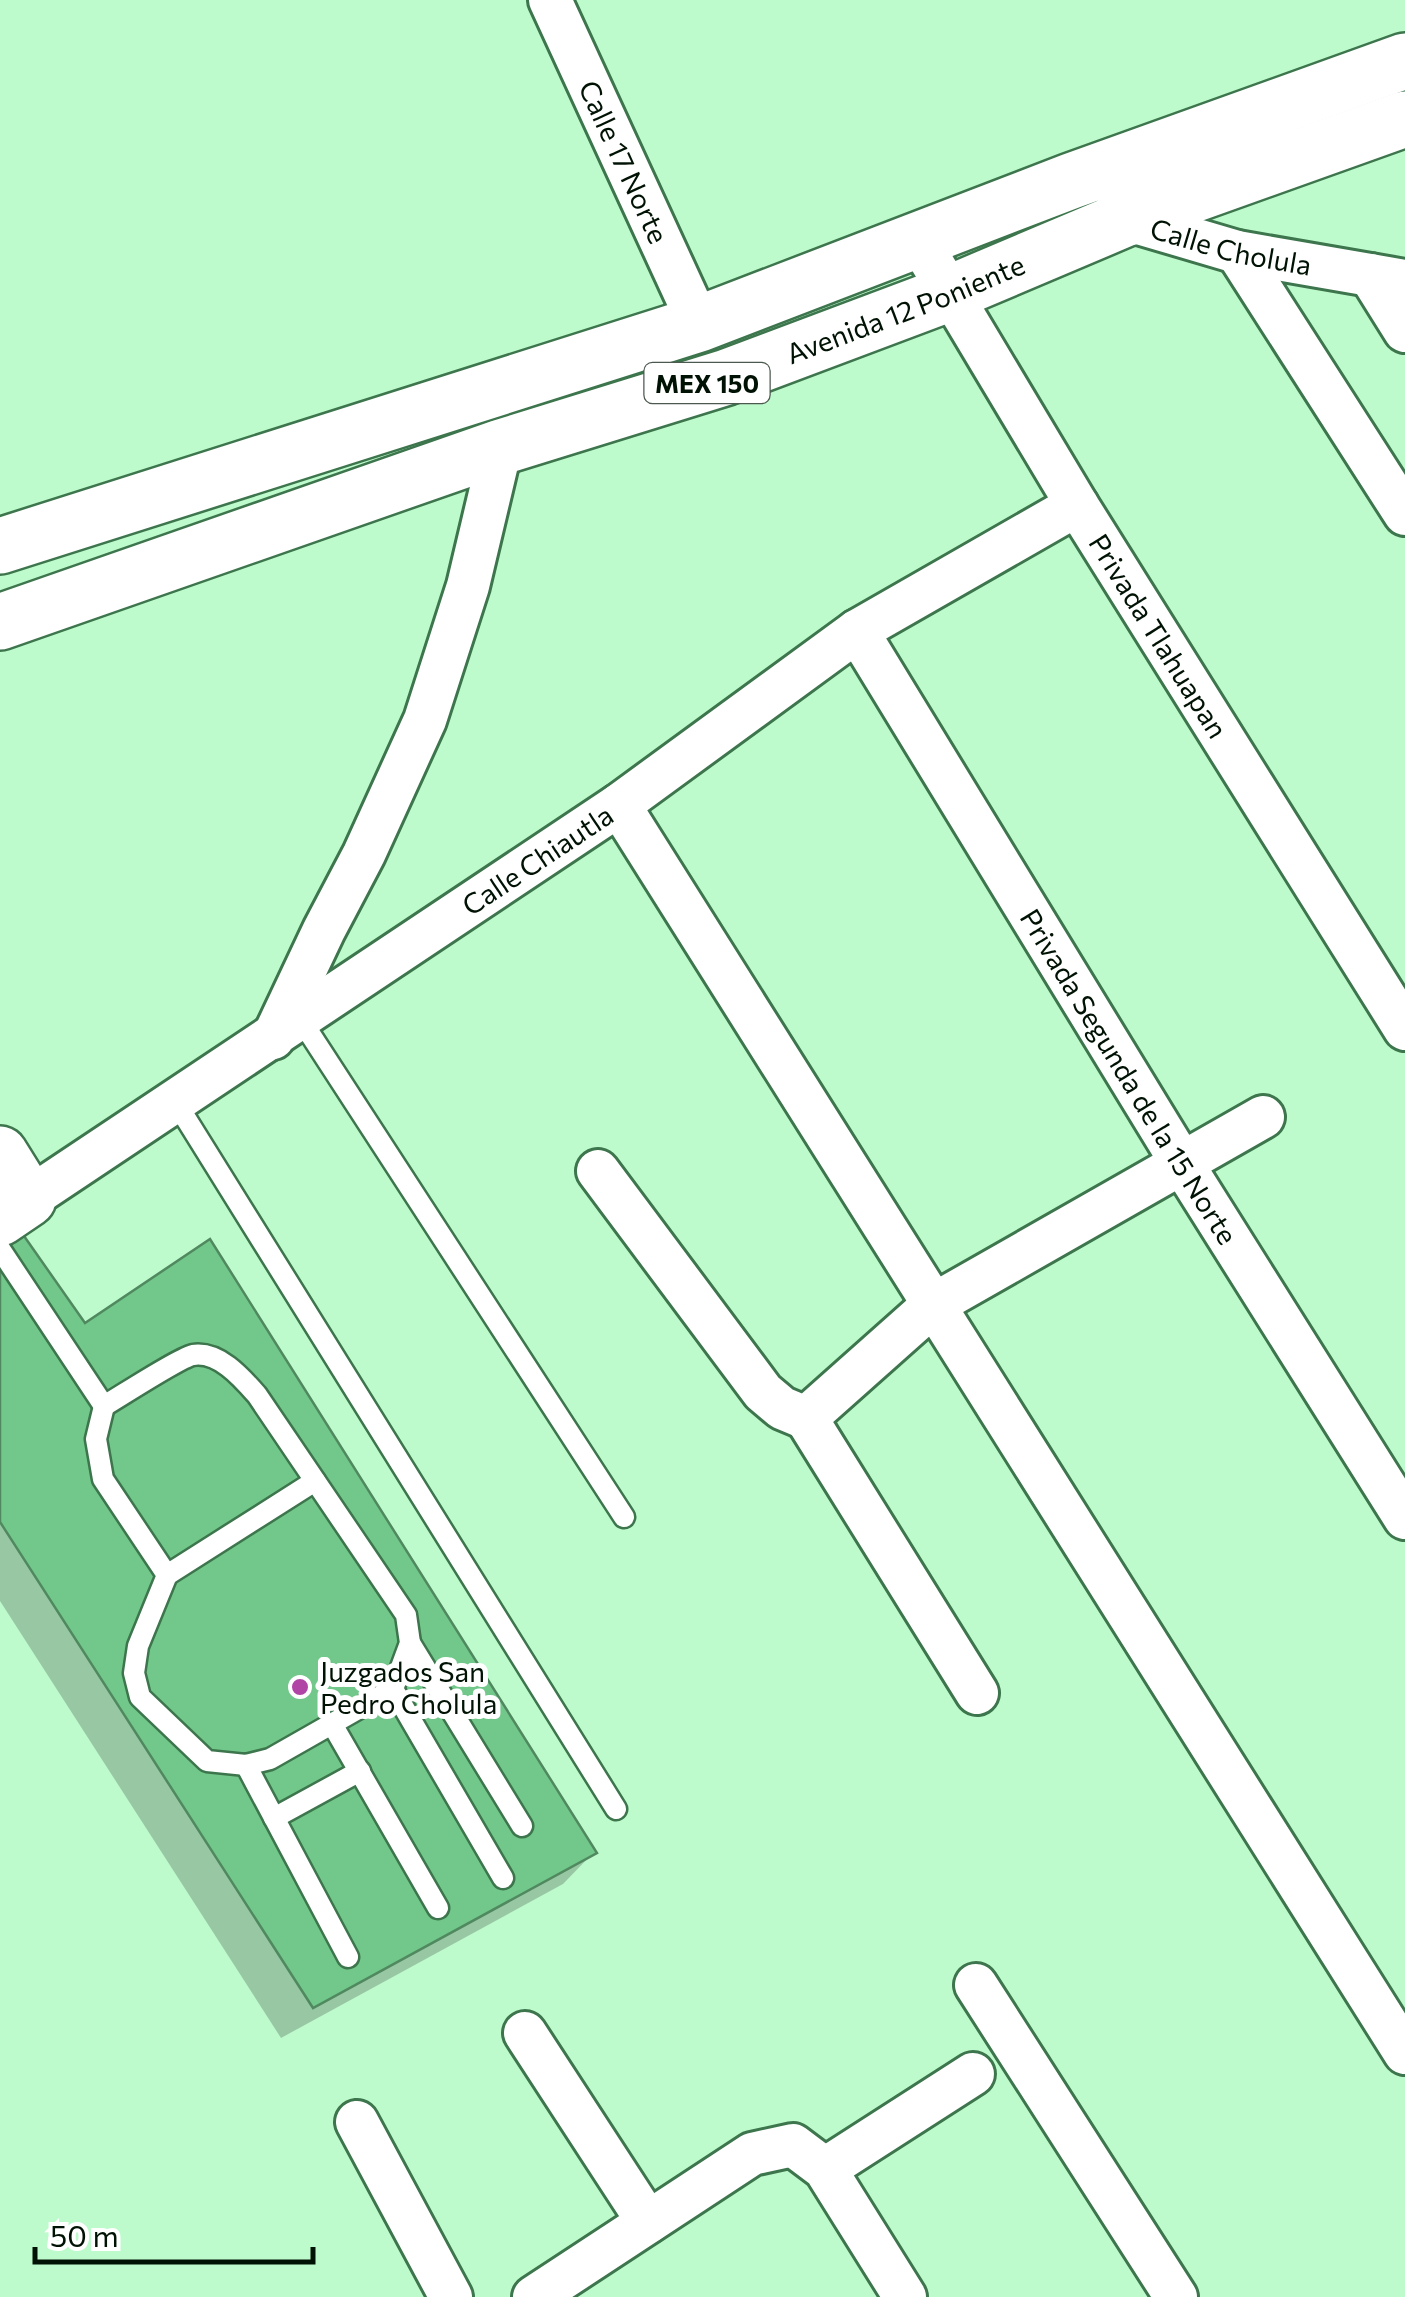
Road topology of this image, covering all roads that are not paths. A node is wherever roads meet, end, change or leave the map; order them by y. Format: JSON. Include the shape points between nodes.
{"nodes":[{"id":1,"x":550,"y":0,"type":"edge"},
{"id":2,"x":1405,"y":61,"type":"edge"},
{"id":3,"x":1405,"y":119,"type":"edge"},
{"id":4,"x":1071,"y":181,"type":"junction"},
{"id":5,"x":1125,"y":219,"type":"junction"},
{"id":6,"x":919,"y":241,"type":"junction"},
{"id":7,"x":1238,"y":252,"type":"junction"},
{"id":8,"x":1388,"y":278,"type":"edge"},
{"id":9,"x":948,"y":294,"type":"junction"},
{"id":10,"x":699,"y":324,"type":"junction"},
{"id":11,"x":1405,"y":331,"type":"edge"},
{"id":12,"x":501,"y":447,"type":"junction"},
{"id":13,"x":1077,"y":505,"type":"junction"},
{"id":14,"x":1405,"y":514,"type":"edge"},
{"id":15,"x":0,"y":546,"type":"edge"},
{"id":16,"x":0,"y":622,"type":"edge"},
{"id":17,"x":858,"y":632,"type":"junction"},
{"id":18,"x":619,"y":805,"type":"junction"},
{"id":19,"x":287,"y":1029,"type":"junction"},
{"id":20,"x":1405,"y":1029,"type":"edge"},
{"id":21,"x":174,"y":1102,"type":"junction"},
{"id":22,"x":1263,"y":1117,"type":"dead end"},
{"id":23,"x":0,"y":1154,"type":"edge"},
{"id":24,"x":1183,"y":1165,"type":"junction"},
{"id":25,"x":598,"y":1170,"type":"dead end"},
{"id":26,"x":14,"y":1209,"type":"edge"},
{"id":27,"x":0,"y":1250,"type":"edge"},
{"id":28,"x":934,"y":1305,"type":"junction"},
{"id":29,"x":104,"y":1406,"type":"junction"},
{"id":30,"x":806,"y":1418,"type":"junction"},
{"id":31,"x":315,"y":1481,"type":"junction"},
{"id":32,"x":624,"y":1517,"type":"dead end"},
{"id":33,"x":1405,"y":1518,"type":"edge"},
{"id":34,"x":167,"y":1575,"type":"junction"},
{"id":35,"x":410,"y":1643,"type":"junction"},
{"id":36,"x":393,"y":1689,"type":"junction"},
{"id":37,"x":977,"y":1693,"type":"dead end"},
{"id":38,"x":332,"y":1724,"type":"junction"},
{"id":39,"x":246,"y":1765,"type":"junction"},
{"id":40,"x":360,"y":1771,"type":"junction"},
{"id":41,"x":616,"y":1809,"type":"dead end"},
{"id":42,"x":274,"y":1818,"type":"junction"},
{"id":43,"x":522,"y":1826,"type":"dead end"},
{"id":44,"x":503,"y":1878,"type":"dead end"},
{"id":45,"x":438,"y":1908,"type":"dead end"},
{"id":46,"x":348,"y":1957,"type":"dead end"},
{"id":47,"x":976,"y":1985,"type":"dead end"},
{"id":48,"x":526,"y":2033,"type":"dead end"},
{"id":49,"x":1405,"y":2053,"type":"edge"},
{"id":50,"x":973,"y":2074,"type":"dead end"},
{"id":51,"x":357,"y":2122,"type":"dead end"},
{"id":52,"x":809,"y":2157,"type":"junction"},
{"id":53,"x":648,"y":2222,"type":"junction"},
{"id":54,"x":451,"y":2297,"type":"edge"},
{"id":55,"x":534,"y":2297,"type":"edge"},
{"id":56,"x":905,"y":2297,"type":"edge"},
{"id":57,"x":1176,"y":2297,"type":"edge"}],
"edges":[{"from":1,"to":10,"type":"street","name":"Calle 17 Norte"},
{"from":2,"to":4,"type":"main road","name":"Avenida 12 Poniente","number":"MEX 150"},
{"from":3,"to":5,"type":"main road","name":"Avenida 12 Poniente","number":"MEX 150"},
{"from":4,"to":5,"type":"street","name":"Calle Cholula"},
{"from":4,"to":6,"type":"main road","name":"Avenida 12 Poniente","number":"MEX 150"},
{"from":5,"to":7,"type":"street","name":"Calle Cholula"},
{"from":5,"to":9,"type":"main road","name":"Avenida 12 Poniente","number":"MEX 150"},
{"from":6,"to":9,"type":"street","name":"Privada Tlahuapan"},
{"from":6,"to":10,"type":"main road","name":"Avenida 12 Poniente","number":"MEX 150"},
{"from":7,"to":8,"type":"street","name":"Calle Cholula"},
{"from":7,"to":14,"type":"street"},
{"from":8,"to":11,"type":"street"},
{"from":9,"to":12,"type":"main road","name":"Avenida 12 Poniente","number":"MEX 150","via":[[728,377]]},
{"from":9,"to":13,"type":"street","name":"Privada Tlahuapan"},
{"from":10,"to":15,"type":"main road","name":"Avenida 12 Poniente","number":"MEX 150"},
{"from":12,"to":16,"type":"main road","name":"Avenida 12 Poniente","number":"MEX 150"},
{"from":12,"to":19,"type":"street","via":[[468,586],[425,720],[324,930]]},
{"from":13,"to":17,"type":"street","name":"Calle Chiautla"},
{"from":13,"to":20,"type":"street","name":"Privada Tlahuapan"},
{"from":17,"to":18,"type":"street","name":"Calle Chiautla"},
{"from":17,"to":24,"type":"street","name":"Privada Segunda de la 15 Norte"},
{"from":18,"to":19,"type":"street","name":"Calle Chiautla"},
{"from":18,"to":28,"type":"street"},
{"from":19,"to":21,"type":"street","name":"Calle Chiautla"},
{"from":19,"to":32,"type":"lane"},
{"from":21,"to":26,"type":"street","name":"Calle Chiautla"},
{"from":21,"to":41,"type":"lane"},
{"from":22,"to":24,"type":"street"},
{"from":23,"to":26,"type":"main road"},
{"from":24,"to":28,"type":"street"},
{"from":24,"to":33,"type":"street","name":"Privada Segunda de la 15 Norte"},
{"from":25,"to":30,"type":"street","via":[[763,1392]]},
{"from":27,"to":29,"type":"lane"},
{"from":28,"to":30,"type":"street"},
{"from":28,"to":49,"type":"street"},
{"from":29,"to":31,"type":"lane","via":[[192,1356],[214,1358],[256,1395]]},
{"from":29,"to":34,"type":"lane","via":[[96,1439],[103,1479]]},
{"from":30,"to":37,"type":"street"},
{"from":31,"to":34,"type":"lane"},
{"from":31,"to":35,"type":"lane","via":[[406,1615]]},
{"from":34,"to":39,"type":"lane","via":[[138,1646],[134,1673],[140,1698],[207,1761]]},
{"from":35,"to":36,"type":"lane"},
{"from":35,"to":43,"type":"lane"},
{"from":36,"to":38,"type":"lane"},
{"from":36,"to":44,"type":"lane"},
{"from":38,"to":39,"type":"lane"},
{"from":38,"to":40,"type":"lane"},
{"from":39,"to":42,"type":"lane"},
{"from":40,"to":42,"type":"lane"},
{"from":40,"to":45,"type":"lane"},
{"from":42,"to":46,"type":"lane"},
{"from":47,"to":57,"type":"street"},
{"from":48,"to":53,"type":"street"},
{"from":50,"to":52,"type":"street"},
{"from":51,"to":54,"type":"street"},
{"from":52,"to":53,"type":"street","via":[[752,2154]]},
{"from":52,"to":56,"type":"street"},
{"from":53,"to":55,"type":"street"}]}
